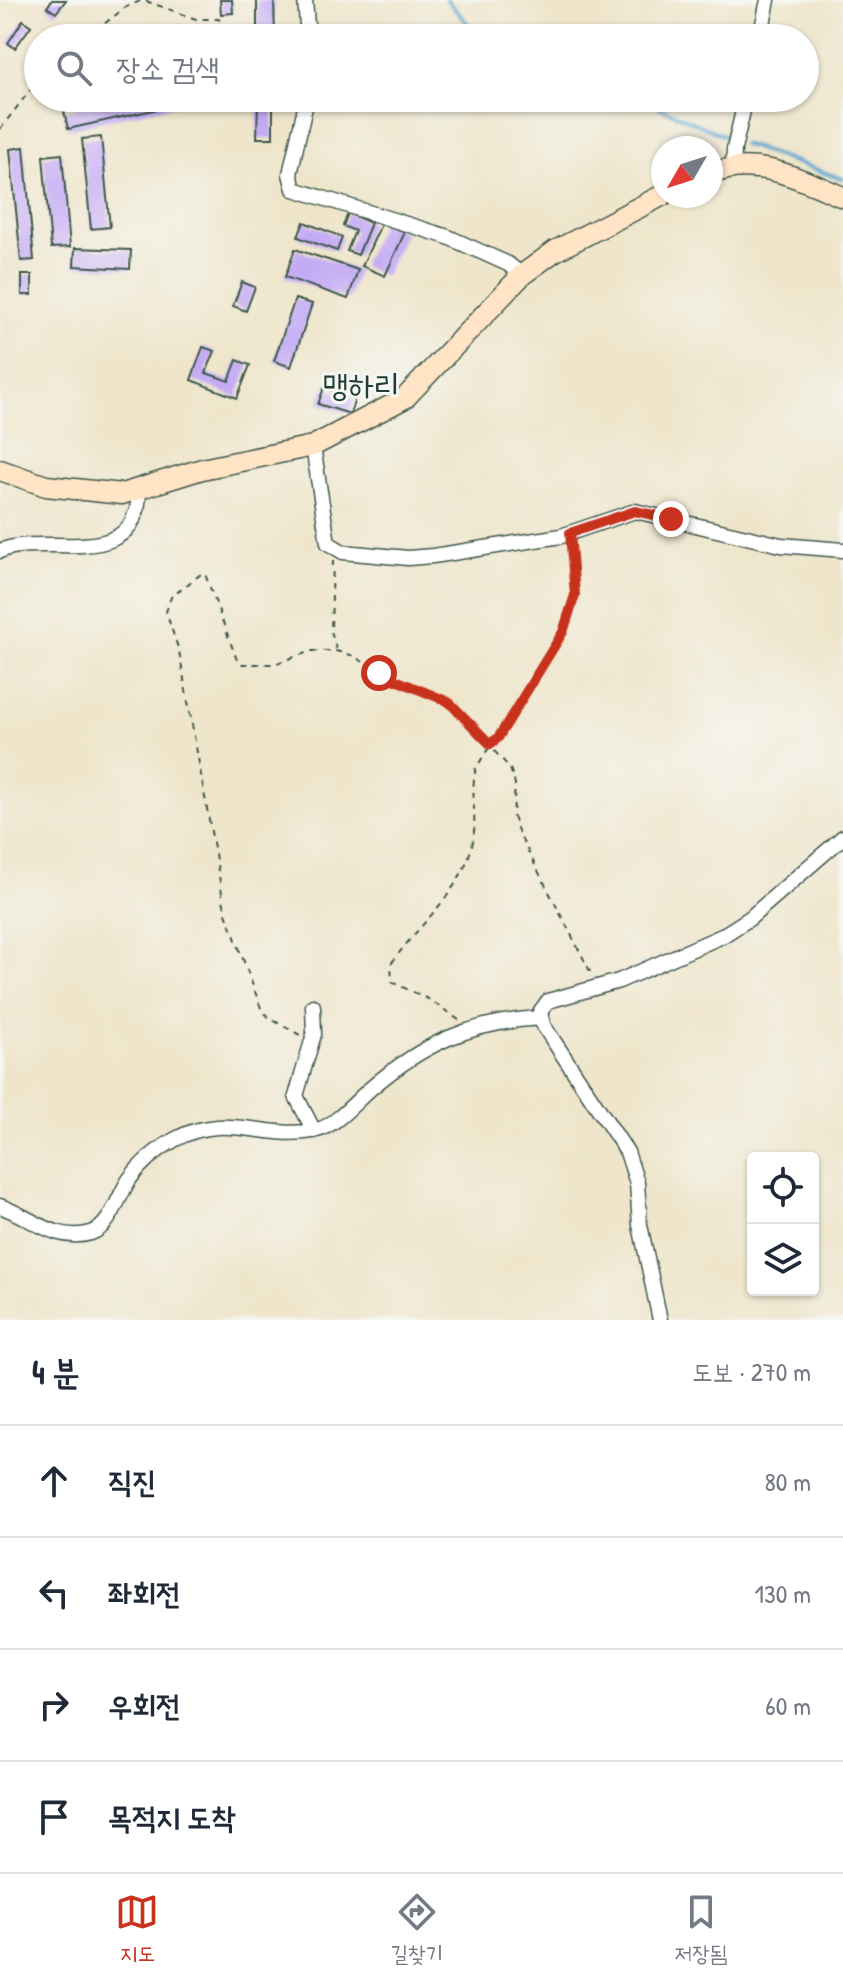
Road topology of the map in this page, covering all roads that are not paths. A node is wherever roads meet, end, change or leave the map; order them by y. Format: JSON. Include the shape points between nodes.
{"nodes":[{"id":1,"x":305,"y":0,"type":"edge"},
{"id":2,"x":768,"y":0,"type":"edge"},
{"id":3,"x":307,"y":24,"type":"edge"},
{"id":4,"x":763,"y":24,"type":"edge"},
{"id":5,"x":304,"y":112,"type":"edge"},
{"id":6,"x":743,"y":112,"type":"edge"},
{"id":7,"x":733,"y":169,"type":"junction"},
{"id":8,"x":723,"y":171,"type":"edge"},
{"id":9,"x":843,"y":197,"type":"edge"},
{"id":10,"x":651,"y":201,"type":"edge"},
{"id":11,"x":522,"y":275,"type":"junction"},
{"id":12,"x":313,"y":446,"type":"junction"},
{"id":13,"x":0,"y":470,"type":"edge"},
{"id":14,"x":139,"y":492,"type":"junction"},
{"id":15,"x":843,"y":550,"type":"edge"},
{"id":16,"x":0,"y":551,"type":"edge"},
{"id":17,"x":843,"y":837,"type":"edge"},
{"id":18,"x":313,"y":1006,"type":"dead end"},
{"id":19,"x":540,"y":1018,"type":"junction"},
{"id":20,"x":314,"y":1131,"type":"junction"},
{"id":21,"x":0,"y":1206,"type":"edge"},
{"id":22,"x":660,"y":1320,"type":"edge"}],
"edges":[{"from":1,"to":3,"type":"street"},
{"from":2,"to":4,"type":"street"},
{"from":5,"to":11,"type":"street","via":[[290,174],[294,189],[448,237]]},
{"from":6,"to":7,"type":"street"},
{"from":7,"to":8,"type":"street"},
{"from":7,"to":9,"type":"street","via":[[788,173]]},
{"from":10,"to":11,"type":"street","via":[[572,239]]},
{"from":11,"to":12,"type":"street","via":[[405,398]]},
{"from":12,"to":14,"type":"street","via":[[202,469]]},
{"from":12,"to":15,"type":"street","via":[[328,543],[334,550],[408,558],[570,533],[635,511],[781,545]]},
{"from":13,"to":14,"type":"street","via":[[67,490]]},
{"from":14,"to":16,"type":"street","via":[[133,516],[114,538],[84,547],[30,544]]},
{"from":17,"to":19,"type":"street","via":[[730,932],[694,951],[548,1001]]},
{"from":18,"to":20,"type":"street","via":[[312,1042],[296,1096]]},
{"from":19,"to":20,"type":"street","via":[[446,1036]]},
{"from":19,"to":22,"type":"street","via":[[627,1152]]},
{"from":20,"to":21,"type":"street","via":[[225,1125],[189,1132],[149,1158],[94,1232],[59,1234]]}]}
